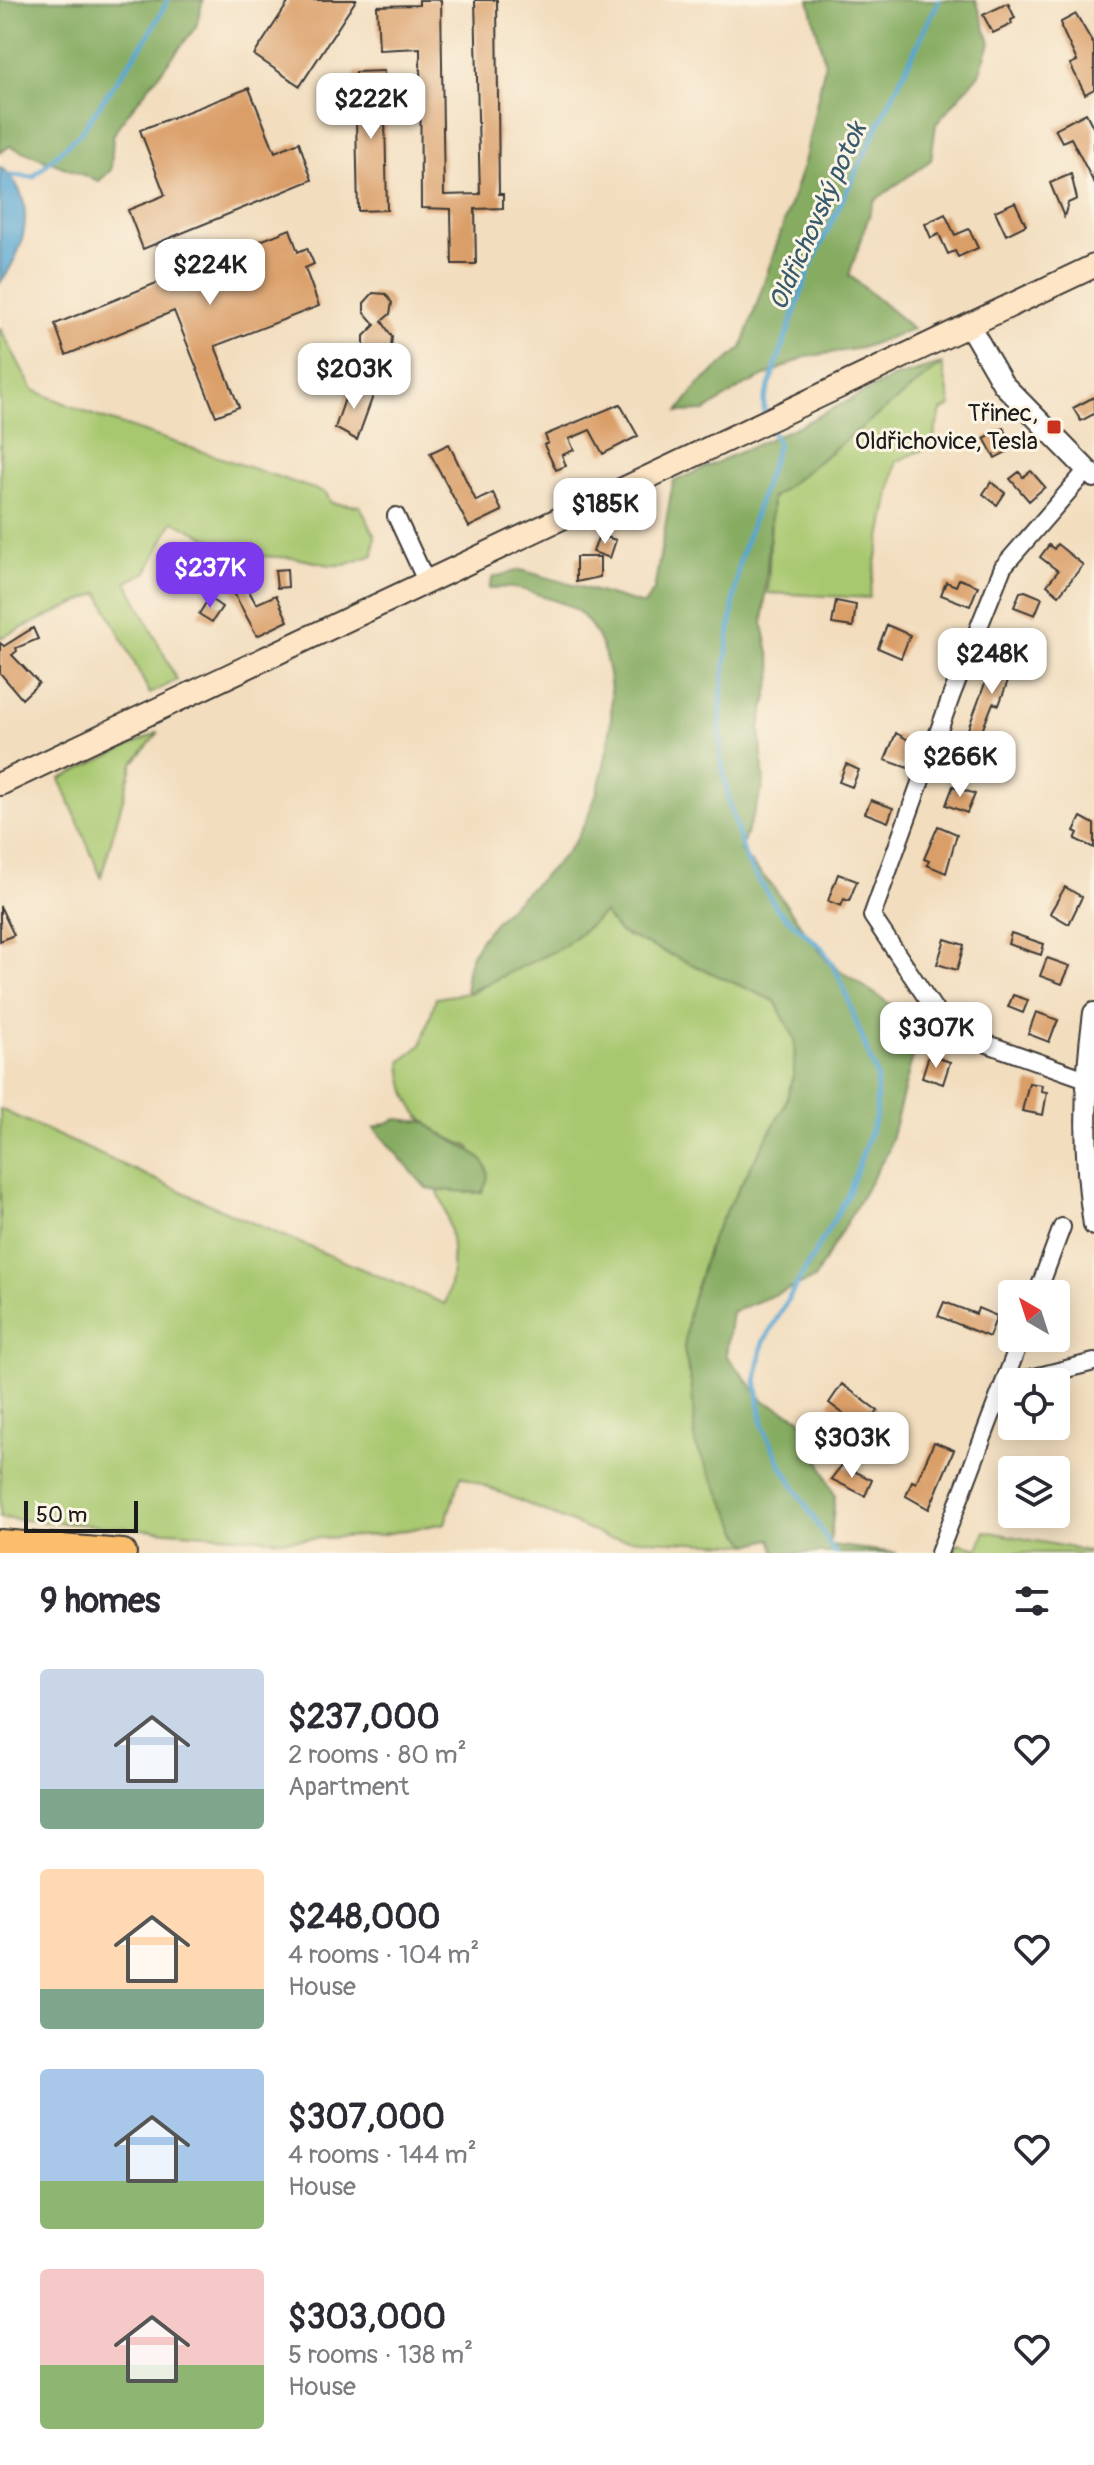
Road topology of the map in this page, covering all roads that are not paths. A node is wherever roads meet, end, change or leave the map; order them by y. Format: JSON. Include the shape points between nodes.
{"nodes":[{"id":1,"x":1094,"y":266,"type":"edge"},
{"id":2,"x":969,"y":325,"type":"junction"},
{"id":3,"x":1090,"y":474,"type":"edge"},
{"id":4,"x":396,"y":516,"type":"dead end"},
{"id":5,"x":426,"y":581,"type":"junction"},
{"id":6,"x":0,"y":784,"type":"edge"},
{"id":7,"x":1094,"y":1013,"type":"edge"},
{"id":8,"x":1086,"y":1079,"type":"junction"},
{"id":9,"x":1094,"y":1225,"type":"edge"},
{"id":10,"x":1062,"y":1227,"type":"dead end"},
{"id":11,"x":1042,"y":1280,"type":"edge"},
{"id":12,"x":1094,"y":1362,"type":"edge"},
{"id":13,"x":1070,"y":1368,"type":"edge"},
{"id":14,"x":998,"y":1412,"type":"edge"},
{"id":15,"x":0,"y":1543,"type":"edge"},
{"id":16,"x":123,"y":1553,"type":"edge"},
{"id":17,"x":939,"y":1553,"type":"edge"}],
"edges":[{"from":1,"to":2,"type":"main road"},
{"from":2,"to":3,"type":"street","via":[[1003,384]]},
{"from":2,"to":5,"type":"main road"},
{"from":3,"to":8,"type":"street","via":[[1003,567],[872,916],[948,1030]]},
{"from":4,"to":5,"type":"street"},
{"from":5,"to":6,"type":"main road"},
{"from":7,"to":8,"type":"street"},
{"from":8,"to":9,"type":"street","via":[[1087,1175]]},
{"from":10,"to":11,"type":"street"},
{"from":12,"to":13,"type":"street"},
{"from":14,"to":17,"type":"street"},
{"from":15,"to":16,"type":"highway"}]}
